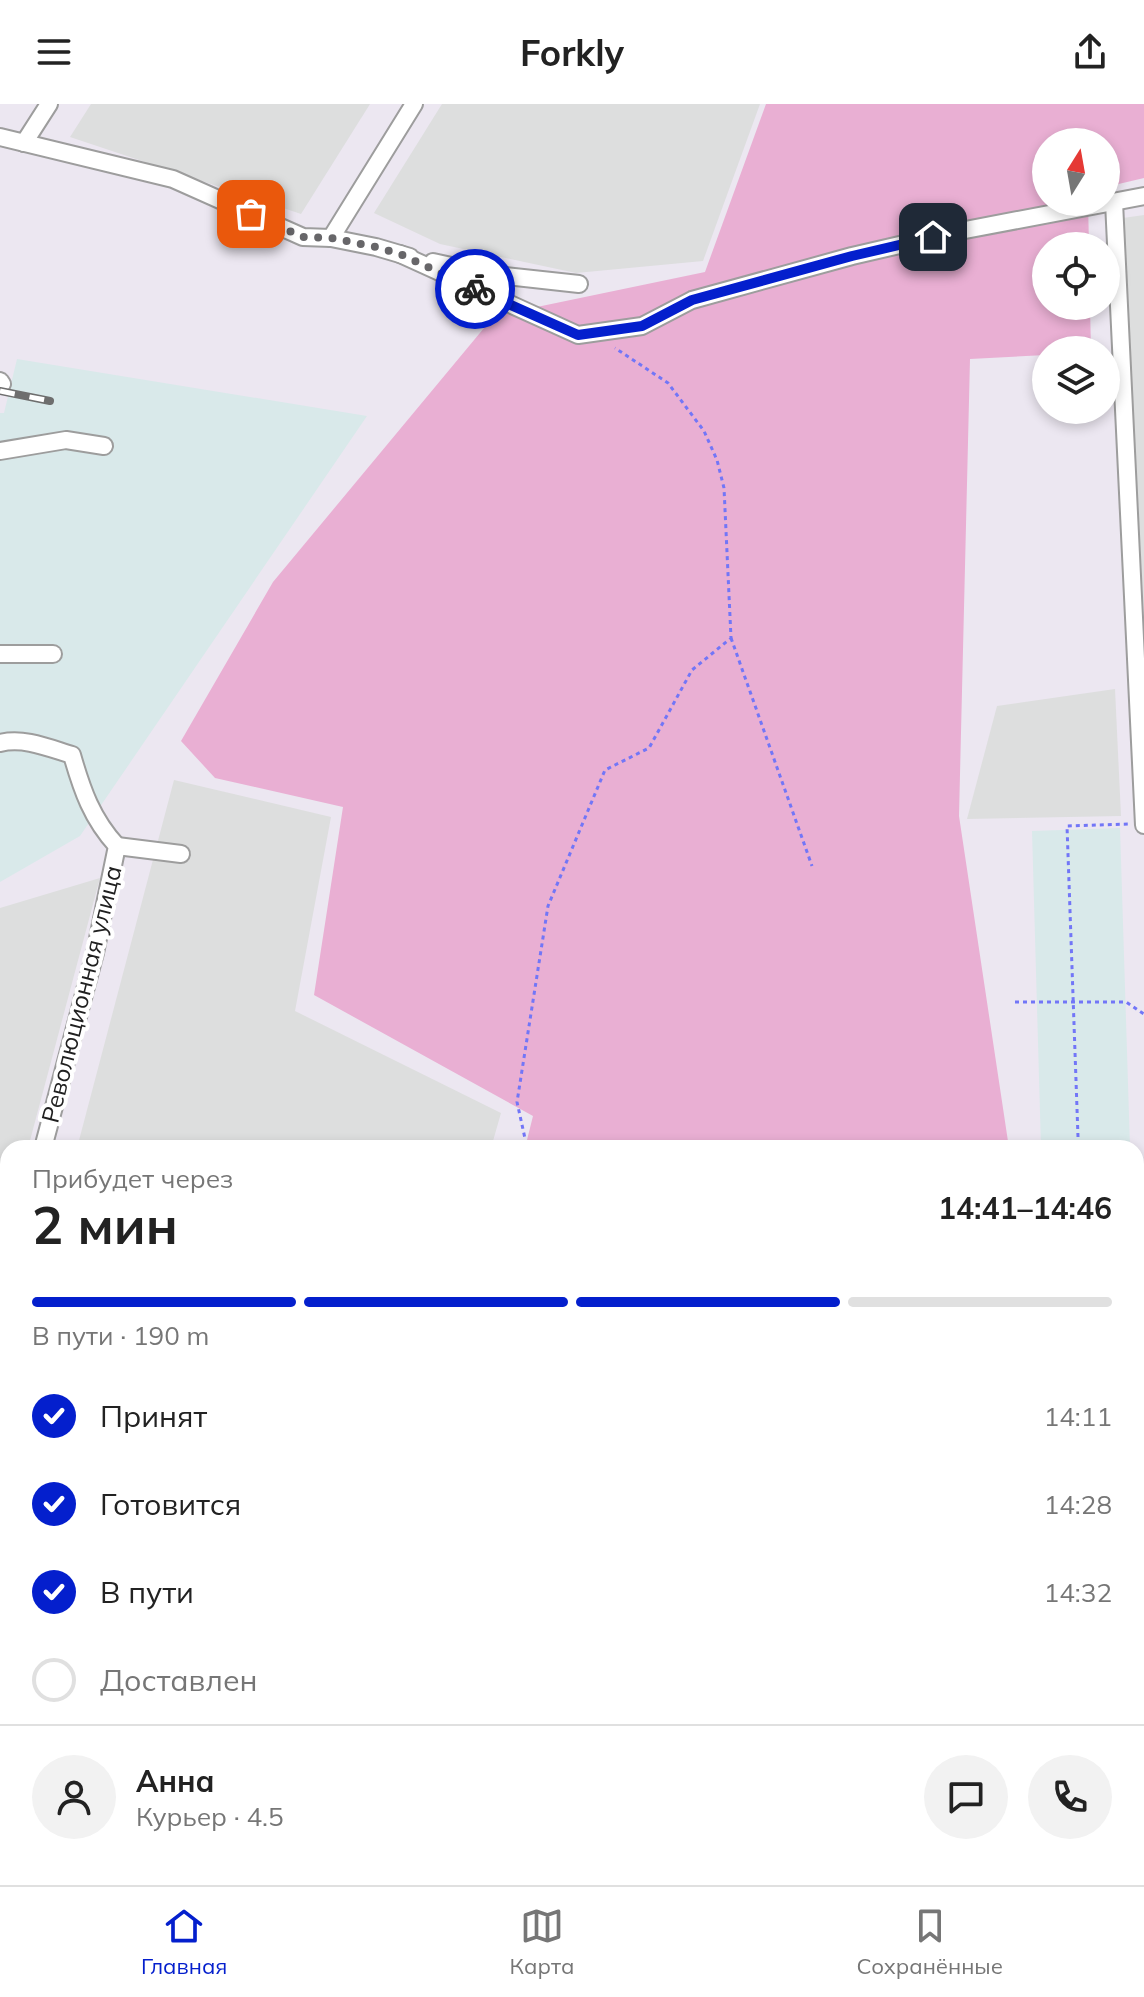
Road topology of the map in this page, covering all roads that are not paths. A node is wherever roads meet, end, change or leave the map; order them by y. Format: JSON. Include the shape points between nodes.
{"nodes":[{"id":1,"x":49,"y":104,"type":"edge"},
{"id":2,"x":414,"y":104,"type":"edge"},
{"id":3,"x":0,"y":137,"type":"edge"},
{"id":4,"x":24,"y":143,"type":"junction"},
{"id":5,"x":1144,"y":196,"type":"edge"},
{"id":6,"x":1120,"y":201,"type":"edge"},
{"id":7,"x":1040,"y":216,"type":"edge"},
{"id":8,"x":1115,"y":216,"type":"edge"},
{"id":9,"x":331,"y":238,"type":"junction"},
{"id":10,"x":400,"y":254,"type":"junction"},
{"id":11,"x":579,"y":284,"type":"dead end"},
{"id":12,"x":104,"y":446,"type":"dead end"},
{"id":13,"x":0,"y":451,"type":"edge"},
{"id":14,"x":0,"y":654,"type":"edge"},
{"id":15,"x":53,"y":654,"type":"dead end"},
{"id":16,"x":0,"y":743,"type":"edge"},
{"id":17,"x":1144,"y":824,"type":"edge"},
{"id":18,"x":117,"y":846,"type":"junction"},
{"id":19,"x":181,"y":854,"type":"dead end"},
{"id":20,"x":45,"y":1140,"type":"edge"}],
"edges":[{"from":1,"to":4,"type":"street"},
{"from":2,"to":9,"type":"street"},
{"from":3,"to":4,"type":"street"},
{"from":4,"to":9,"type":"street","via":[[173,179],[303,237]]},
{"from":5,"to":6,"type":"street"},
{"from":7,"to":10,"type":"street","via":[[852,256],[692,300],[642,326],[578,335]]},
{"from":8,"to":17,"type":"street"},
{"from":9,"to":10,"type":"street"},
{"from":10,"to":11,"type":"street","via":[[488,274]]},
{"from":12,"to":13,"type":"street","via":[[66,440]]},
{"from":14,"to":15,"type":"street"},
{"from":16,"to":18,"type":"street","name":"Революционная улица","via":[[28,742],[72,755],[83,792],[103,832]]},
{"from":18,"to":19,"type":"street"},
{"from":18,"to":20,"type":"street","name":"Революционная улица","via":[[95,953]]}]}
